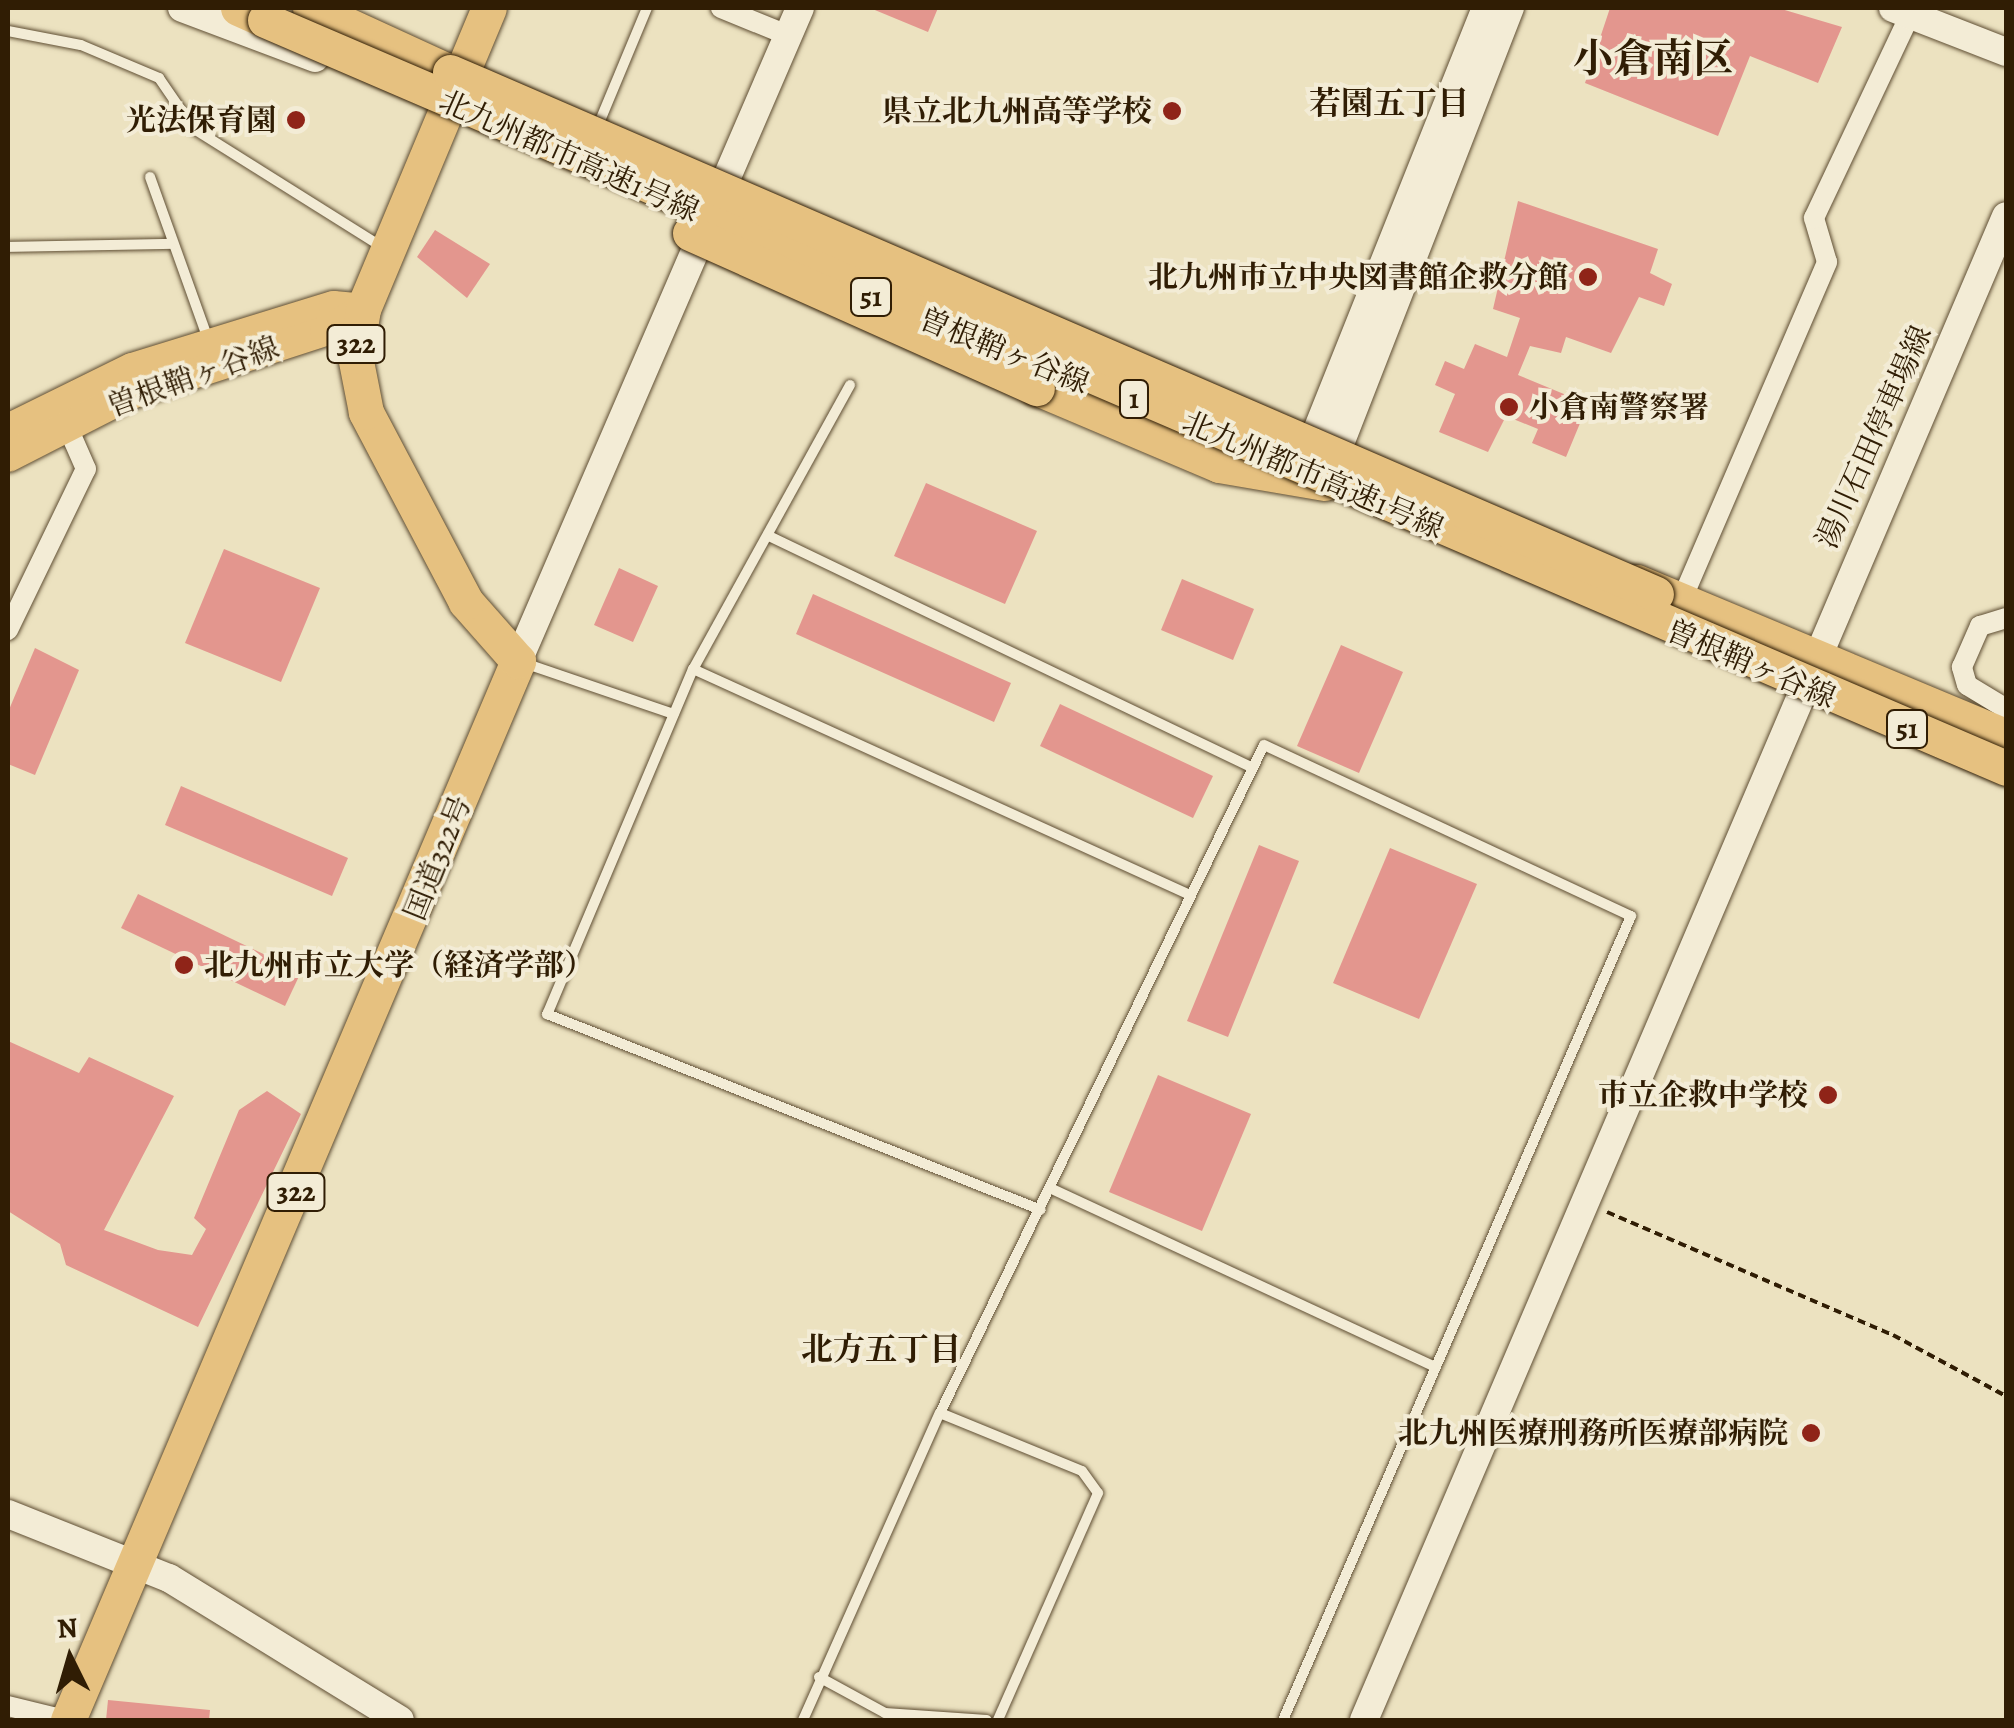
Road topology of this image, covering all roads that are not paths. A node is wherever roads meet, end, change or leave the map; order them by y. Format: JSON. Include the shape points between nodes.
{"nodes":[{"id":1,"x":310,"y":8,"type":"edge"},
{"id":2,"x":342,"y":8,"type":"edge"},
{"id":3,"x":489,"y":8,"type":"edge"},
{"id":4,"x":647,"y":8,"type":"edge"},
{"id":5,"x":721,"y":8,"type":"edge"},
{"id":6,"x":800,"y":8,"type":"edge"},
{"id":7,"x":1486,"y":8,"type":"edge"},
{"id":8,"x":1510,"y":8,"type":"edge"},
{"id":9,"x":220,"y":12,"type":"edge"},
{"id":10,"x":1901,"y":12,"type":"edge"},
{"id":11,"x":8,"y":31,"type":"edge"},
{"id":12,"x":787,"y":35,"type":"junction"},
{"id":13,"x":2006,"y":52,"type":"edge"},
{"id":14,"x":453,"y":82,"type":"junction"},
{"id":15,"x":596,"y":129,"type":"junction"},
{"id":16,"x":150,"y":177,"type":"dead end"},
{"id":17,"x":725,"y":184,"type":"junction"},
{"id":18,"x":2006,"y":216,"type":"edge"},
{"id":19,"x":705,"y":225,"type":"junction"},
{"id":20,"x":170,"y":244,"type":"junction"},
{"id":21,"x":8,"y":247,"type":"edge"},
{"id":22,"x":387,"y":250,"type":"junction"},
{"id":23,"x":362,"y":310,"type":"junction"},
{"id":24,"x":210,"y":343,"type":"junction"},
{"id":25,"x":850,"y":385,"type":"dead end"},
{"id":26,"x":1200,"y":392,"type":"junction"},
{"id":27,"x":68,"y":428,"type":"junction"},
{"id":28,"x":8,"y":429,"type":"edge"},
{"id":29,"x":1326,"y":443,"type":"junction"},
{"id":30,"x":8,"y":457,"type":"edge"},
{"id":31,"x":1312,"y":479,"type":"junction"},
{"id":32,"x":772,"y":537,"type":"junction"},
{"id":33,"x":1682,"y":600,"type":"junction"},
{"id":34,"x":2006,"y":618,"type":"edge"},
{"id":35,"x":8,"y":630,"type":"edge"},
{"id":36,"x":1814,"y":656,"type":"junction"},
{"id":37,"x":518,"y":662,"type":"junction"},
{"id":38,"x":693,"y":669,"type":"junction"},
{"id":39,"x":1807,"y":686,"type":"junction"},
{"id":40,"x":674,"y":714,"type":"junction"},
{"id":41,"x":2006,"y":734,"type":"edge"},
{"id":42,"x":2006,"y":742,"type":"edge"},
{"id":43,"x":1253,"y":768,"type":"junction"},
{"id":44,"x":2006,"y":770,"type":"edge"},
{"id":45,"x":1190,"y":895,"type":"junction"},
{"id":46,"x":1052,"y":1189,"type":"junction"},
{"id":47,"x":1041,"y":1210,"type":"junction"},
{"id":48,"x":1436,"y":1367,"type":"junction"},
{"id":49,"x":940,"y":1413,"type":"junction"},
{"id":50,"x":8,"y":1514,"type":"edge"},
{"id":51,"x":132,"y":1564,"type":"junction"},
{"id":52,"x":819,"y":1677,"type":"junction"},
{"id":53,"x":8,"y":1706,"type":"edge"},
{"id":54,"x":66,"y":1720,"type":"edge"},
{"id":55,"x":400,"y":1720,"type":"edge"},
{"id":56,"x":803,"y":1720,"type":"edge"},
{"id":57,"x":987,"y":1720,"type":"edge"},
{"id":58,"x":998,"y":1720,"type":"edge"},
{"id":59,"x":1283,"y":1720,"type":"edge"},
{"id":60,"x":1364,"y":1720,"type":"edge"}],
"edges":[{"from":1,"to":14,"type":"highway","name":"北九州都市高速1号線","number":"1"},
{"from":2,"to":14,"type":"street"},
{"from":3,"to":14,"type":"highway","number":"322"},
{"from":4,"to":15,"type":"lane"},
{"from":5,"to":12,"type":"street"},
{"from":6,"to":12,"type":"street"},
{"from":7,"to":29,"type":"street"},
{"from":8,"to":29,"type":"street"},
{"from":9,"to":14,"type":"street"},
{"from":9,"to":31,"type":"highway","bridge":true,"via":[[794,285],[1219,464]]},
{"from":9,"to":44,"type":"highway","name":"北九州都市高速1号線","number":"1","bridge":true},
{"from":10,"to":13,"type":"street"},
{"from":10,"to":33,"type":"street","via":[[1814,218],[1827,262]]},
{"from":11,"to":22,"type":"lane","via":[[81,45],[159,78],[194,130]]},
{"from":12,"to":17,"type":"street"},
{"from":14,"to":15,"type":"main road","name":"曽根鞘ヶ谷線","number":"51"},
{"from":14,"to":19,"type":"main road","name":"曽根鞘ヶ谷線","number":"51"},
{"from":14,"to":22,"type":"highway","number":"322"},
{"from":14,"to":26,"type":"highway","bridge":true,"via":[[676,156],[1063,322]]},
{"from":14,"to":42,"type":"highway","name":"北九州都市高速1号線","number":"1","bridge":true},
{"from":15,"to":17,"type":"main road","name":"曽根鞘ヶ谷線","number":"51"},
{"from":16,"to":20,"type":"lane"},
{"from":17,"to":19,"type":"street"},
{"from":17,"to":26,"type":"main road","name":"曽根鞘ヶ谷線","number":"51"},
{"from":18,"to":36,"type":"street","name":"湯川石田停車場線"},
{"from":19,"to":31,"type":"main road","name":"曽根鞘ヶ谷線","number":"51"},
{"from":19,"to":37,"type":"street"},
{"from":20,"to":21,"type":"lane"},
{"from":20,"to":24,"type":"lane"},
{"from":22,"to":23,"type":"highway","number":"322"},
{"from":23,"to":24,"type":"main road","name":"曽根鞘ヶ谷線","via":[[334,306]]},
{"from":23,"to":27,"type":"main road","name":"曽根鞘ヶ谷線","via":[[325,331],[132,394]]},
{"from":23,"to":37,"type":"highway","number":"322","via":[[355,356],[366,412],[466,602]]},
{"from":24,"to":28,"type":"main road","name":"曽根鞘ヶ谷線","via":[[132,368]]},
{"from":25,"to":32,"type":"lane"},
{"from":26,"to":29,"type":"main road","name":"曽根鞘ヶ谷線","number":"51"},
{"from":27,"to":30,"type":"main road","name":"曽根鞘ヶ谷線"},
{"from":27,"to":35,"type":"street","via":[[86,469]]},
{"from":29,"to":31,"type":"street"},
{"from":29,"to":33,"type":"main road","name":"曽根鞘ヶ谷線","number":"51"},
{"from":31,"to":39,"type":"main road","name":"曽根鞘ヶ谷線","number":"51"},
{"from":32,"to":38,"type":"lane"},
{"from":32,"to":43,"type":"lane"},
{"from":33,"to":36,"type":"main road","name":"曽根鞘ヶ谷線","number":"51"},
{"from":34,"to":41,"type":"street","via":[[1980,626],[1962,667],[1967,685],[2005,708]]},
{"from":36,"to":39,"type":"street","name":"湯川石田停車場線"},
{"from":36,"to":41,"type":"main road","name":"曽根鞘ヶ谷線","number":"51"},
{"from":37,"to":40,"type":"lane"},
{"from":37,"to":51,"type":"highway","name":"国道322号","number":"322"},
{"from":38,"to":40,"type":"lane"},
{"from":38,"to":45,"type":"lane"},
{"from":39,"to":44,"type":"main road","name":"曽根鞘ヶ谷線","number":"51"},
{"from":39,"to":60,"type":"street","name":"湯川石田停車場線"},
{"from":40,"to":47,"type":"lane","via":[[546,1014]]},
{"from":43,"to":45,"type":"lane"},
{"from":43,"to":48,"type":"lane","via":[[1264,745],[1630,916]]},
{"from":45,"to":46,"type":"lane"},
{"from":46,"to":47,"type":"lane"},
{"from":46,"to":48,"type":"lane"},
{"from":47,"to":49,"type":"lane"},
{"from":48,"to":59,"type":"lane"},
{"from":49,"to":52,"type":"lane"},
{"from":49,"to":58,"type":"lane","via":[[1082,1472],[1098,1493]]},
{"from":50,"to":51,"type":"street"},
{"from":51,"to":54,"type":"highway","name":"国道322号","number":"322"},
{"from":51,"to":55,"type":"street"},
{"from":52,"to":56,"type":"lane"},
{"from":52,"to":57,"type":"lane","via":[[885,1713]]},
{"from":53,"to":54,"type":"street"}]}
